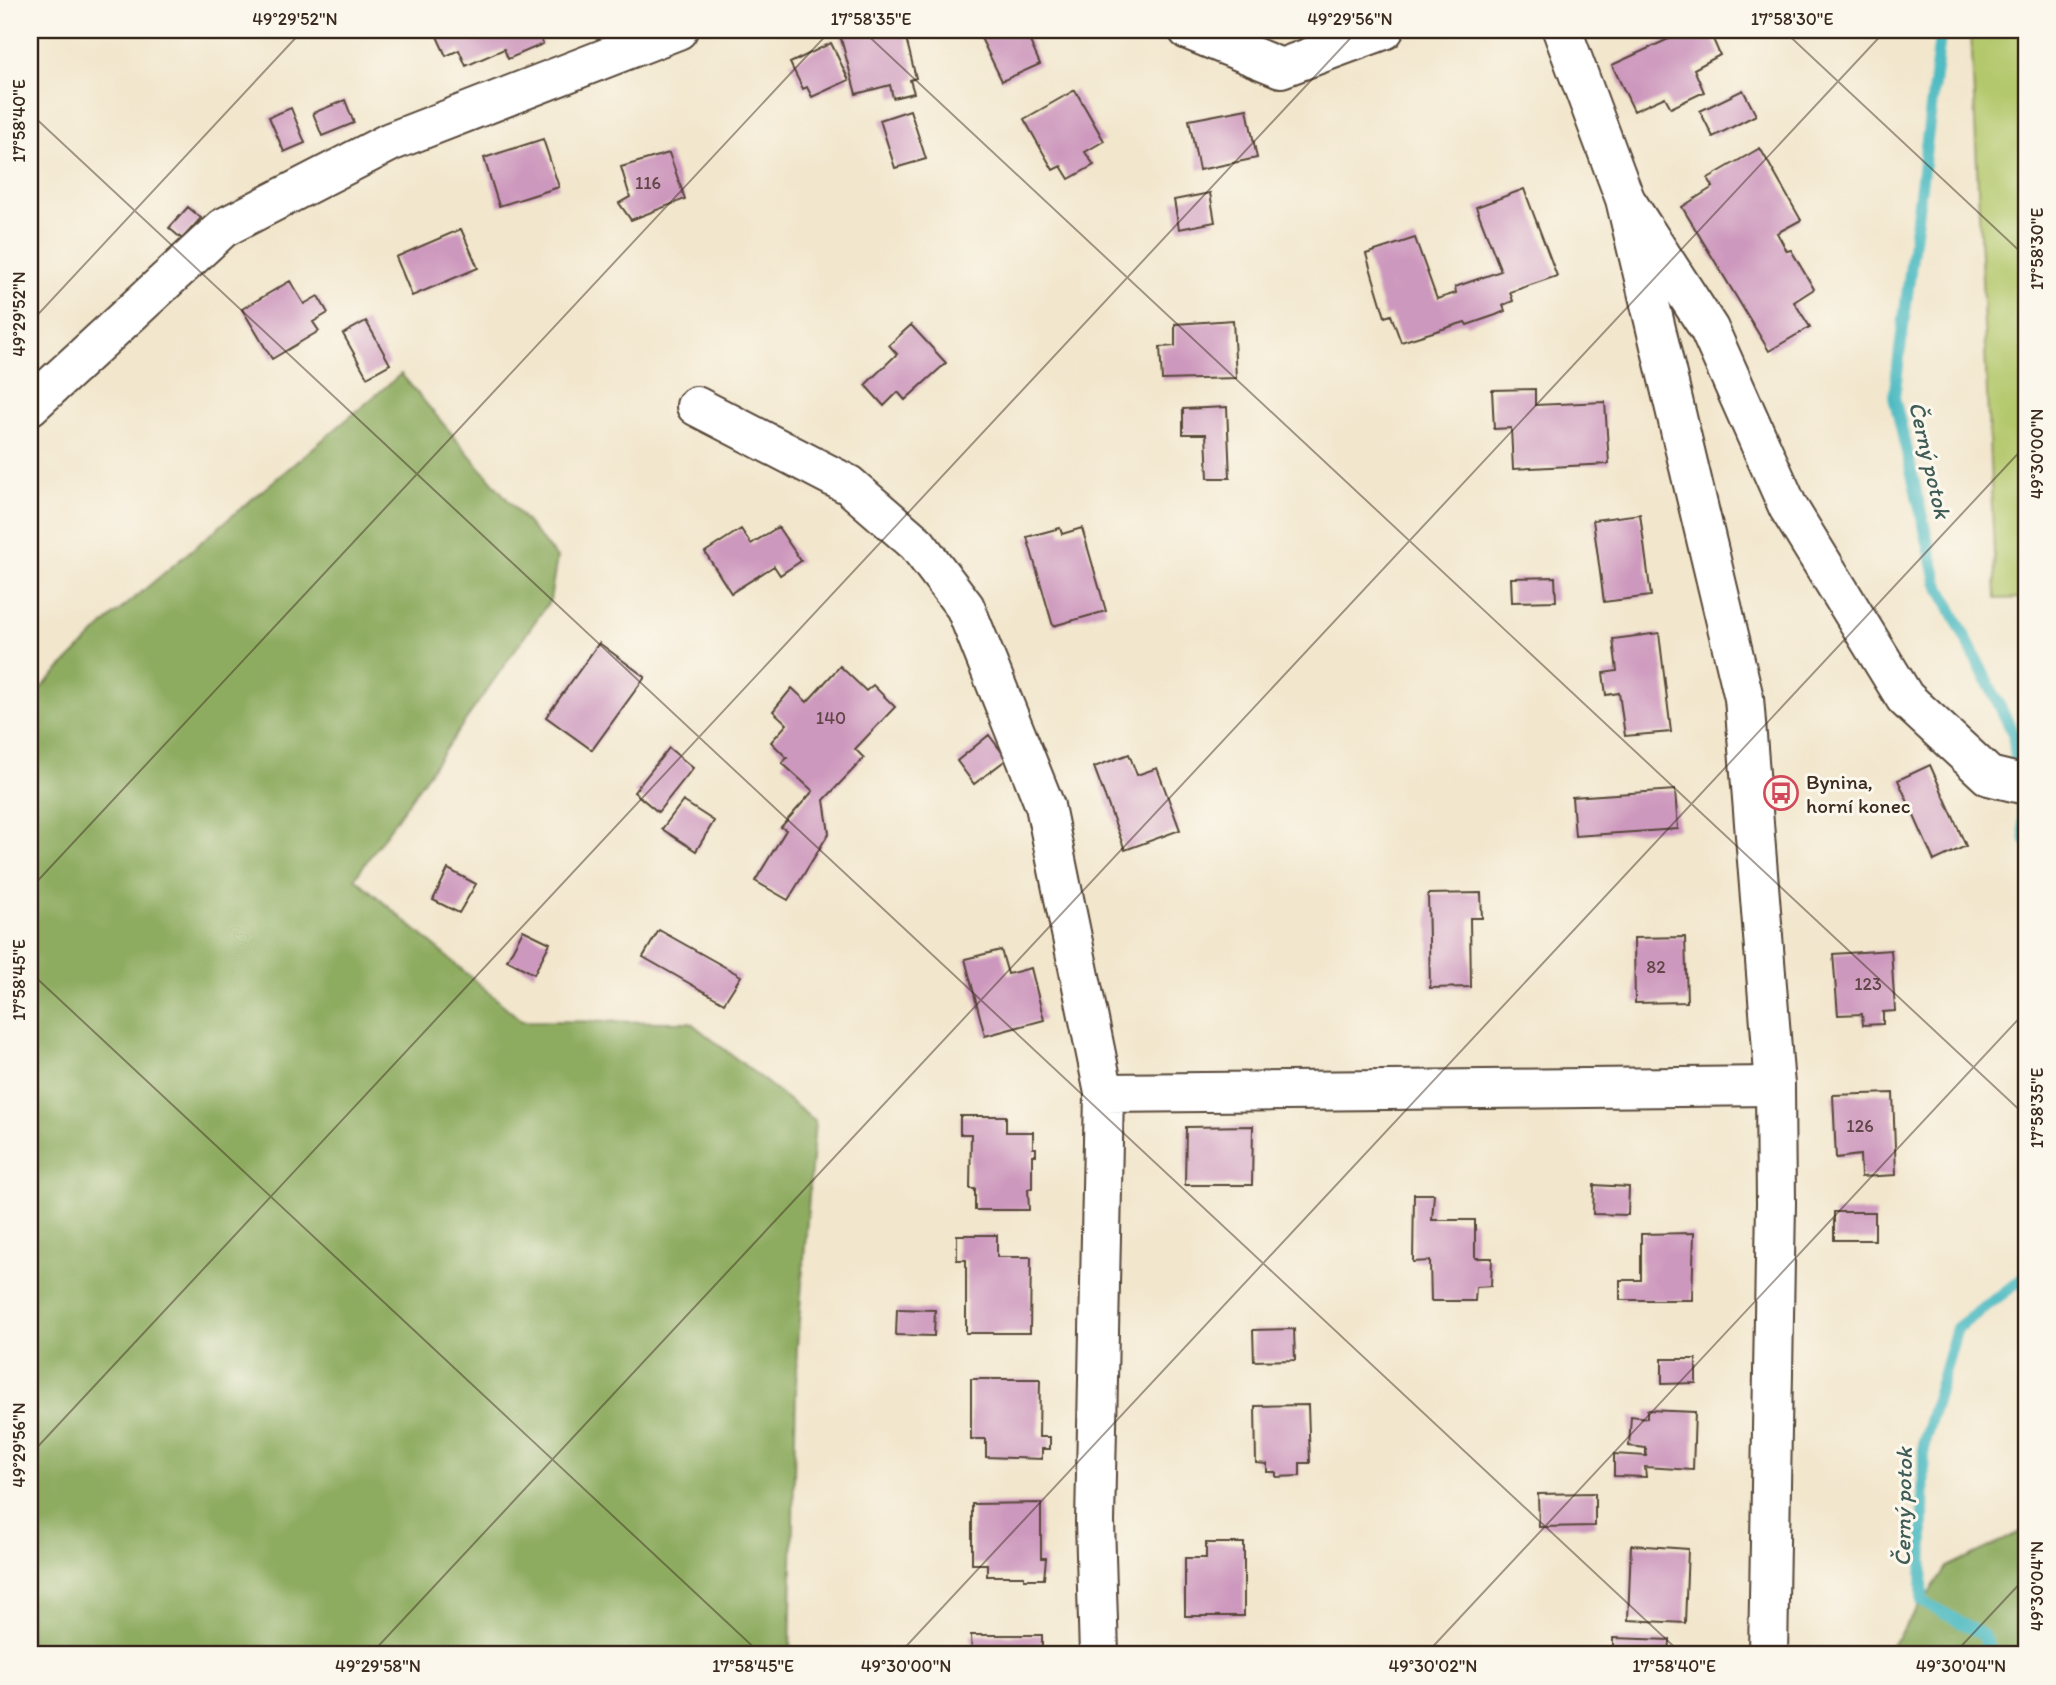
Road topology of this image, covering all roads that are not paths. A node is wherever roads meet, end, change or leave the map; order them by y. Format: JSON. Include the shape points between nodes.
{"nodes":[{"id":1,"x":678,"y":30,"type":"edge"},
{"id":2,"x":1188,"y":30,"type":"edge"},
{"id":3,"x":1268,"y":30,"type":"edge"},
{"id":4,"x":1384,"y":30,"type":"edge"},
{"id":5,"x":1562,"y":30,"type":"edge"},
{"id":6,"x":1281,"y":68,"type":"junction"},
{"id":7,"x":1625,"y":199,"type":"junction"},
{"id":8,"x":30,"y":406,"type":"edge"},
{"id":9,"x":696,"y":407,"type":"dead end"},
{"id":10,"x":2026,"y":785,"type":"edge"},
{"id":11,"x":1775,"y":1086,"type":"junction"},
{"id":12,"x":1104,"y":1093,"type":"junction"},
{"id":13,"x":1099,"y":1655,"type":"edge"},
{"id":14,"x":1768,"y":1655,"type":"edge"}],
"edges":[{"from":1,"to":8,"type":"street","via":[[390,142],[223,228]]},
{"from":2,"to":6,"type":"street"},
{"from":3,"to":6,"type":"street"},
{"from":4,"to":6,"type":"street"},
{"from":5,"to":7,"type":"street"},
{"from":7,"to":10,"type":"street","via":[[1709,329],[1788,507],[1905,698],[1989,776]]},
{"from":7,"to":11,"type":"street","via":[[1744,698]]},
{"from":9,"to":12,"type":"street","via":[[849,485],[917,544],[965,607],[1045,806]]},
{"from":11,"to":12,"type":"street"},
{"from":11,"to":14,"type":"street"},
{"from":12,"to":13,"type":"street","via":[[1095,1522]]}]}
